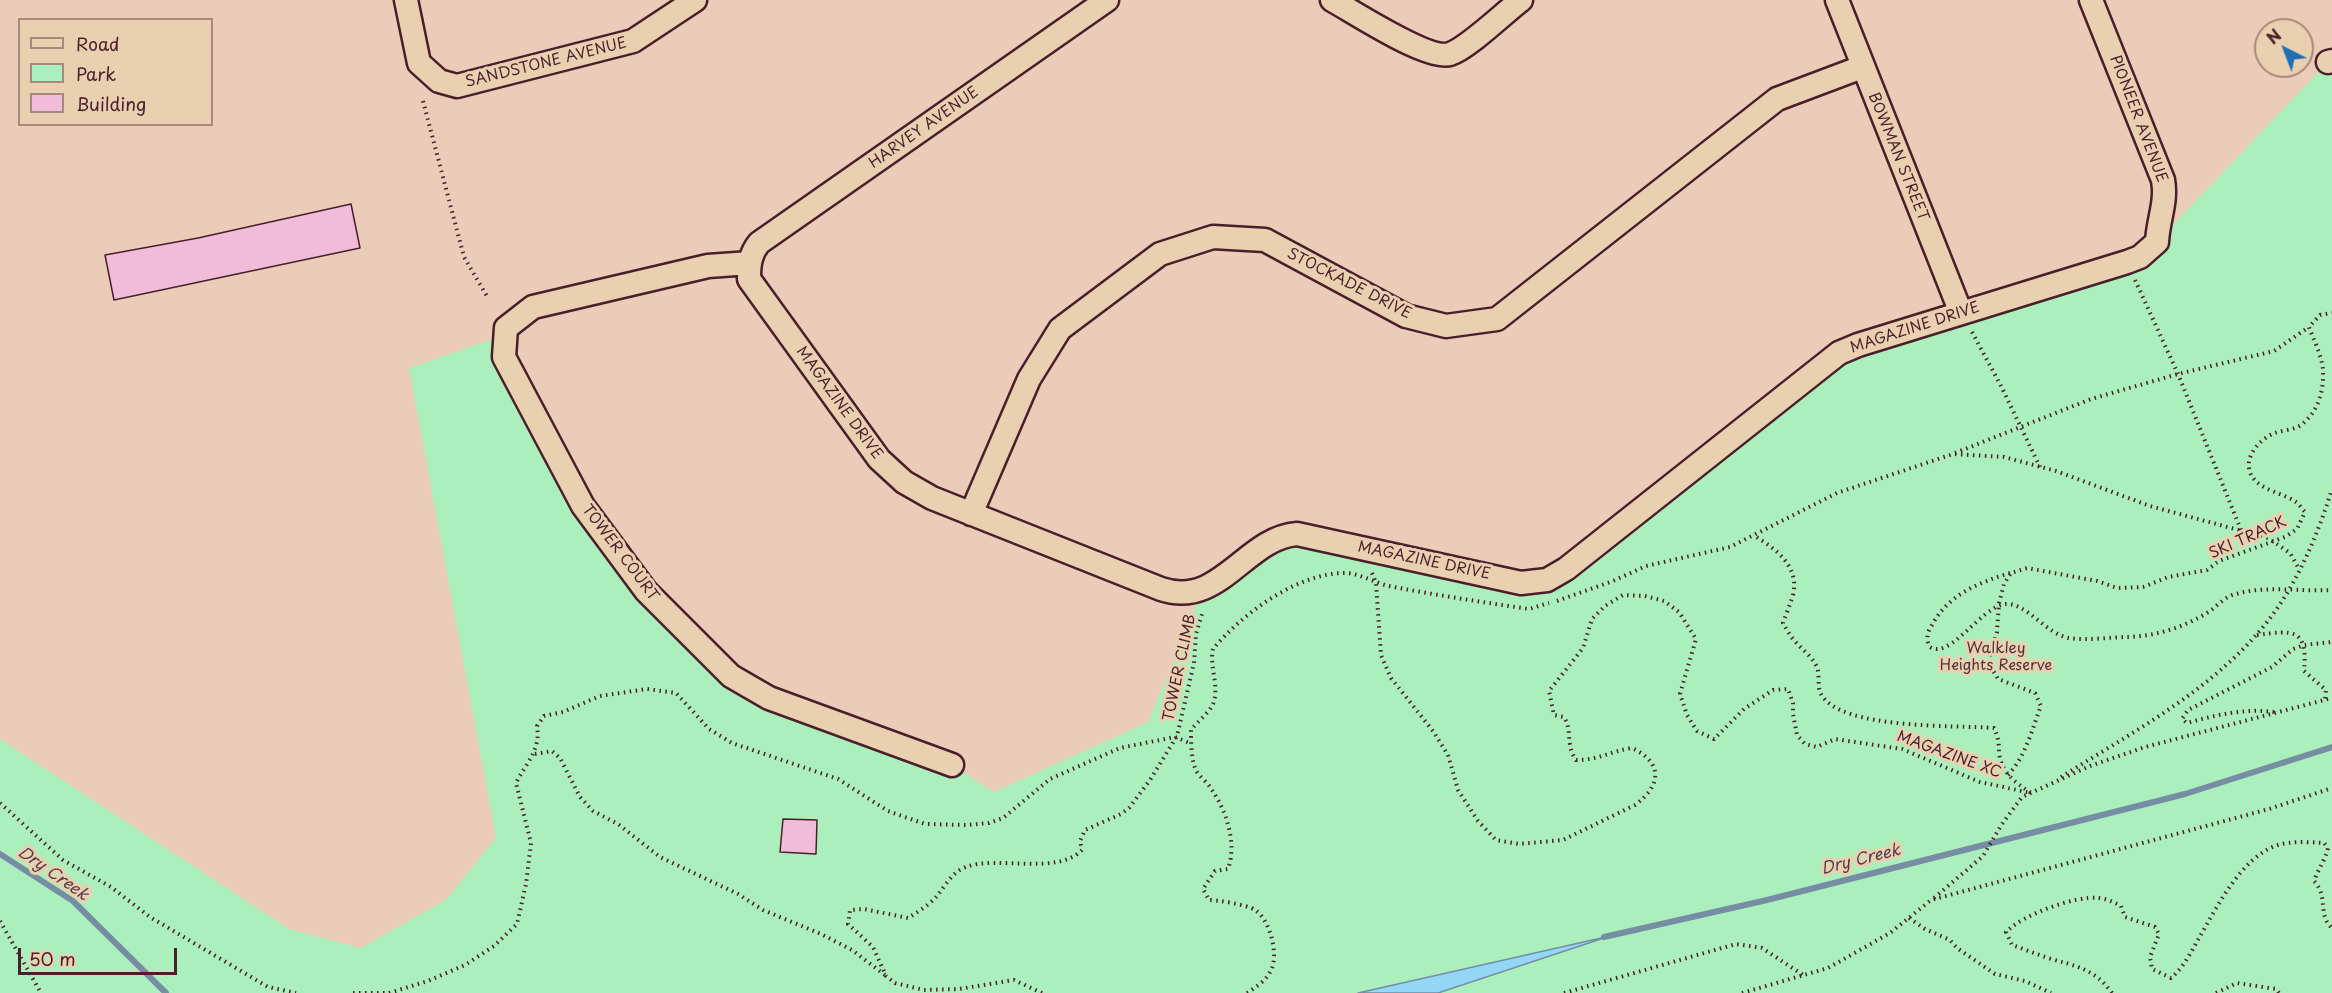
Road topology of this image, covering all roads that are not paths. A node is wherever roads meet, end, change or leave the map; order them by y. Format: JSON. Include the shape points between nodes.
{"nodes":[{"id":1,"x":406,"y":0,"type":"edge"},
{"id":2,"x":1107,"y":0,"type":"edge"},
{"id":3,"x":1332,"y":0,"type":"edge"},
{"id":4,"x":1521,"y":0,"type":"edge"},
{"id":5,"x":1837,"y":0,"type":"edge"},
{"id":6,"x":2091,"y":0,"type":"edge"},
{"id":7,"x":692,"y":1,"type":"edge"},
{"id":8,"x":1862,"y":67,"type":"junction"},
{"id":9,"x":2157,"y":242,"type":"joint"},
{"id":10,"x":750,"y":263,"type":"junction"},
{"id":11,"x":1961,"y":313,"type":"junction"},
{"id":12,"x":971,"y":514,"type":"junction"},
{"id":13,"x":952,"y":765,"type":"dead end"}],
"edges":[{"from":1,"to":7,"type":"street","name":"SANDSTONE AVENUE","via":[[419,63],[439,81],[456,86],[633,41]]},
{"from":2,"to":10,"type":"street","name":"HARVEY AVENUE","via":[[759,243]]},
{"from":3,"to":4,"type":"street","via":[[1423,51],[1449,54]]},
{"from":5,"to":8,"type":"street","name":"BOWMAN STREET"},
{"from":6,"to":9,"type":"street","name":"PIONEER AVENUE","via":[[2163,180],[2165,200]]},
{"from":8,"to":11,"type":"street","name":"BOWMAN STREET"},
{"from":8,"to":12,"type":"street","name":"STOCKADE DRIVE","via":[[1777,99],[1497,319],[1446,326],[1406,316],[1265,240],[1213,237],[1160,254],[1060,329],[1029,379]]},
{"from":9,"to":11,"type":"street","name":"MAGAZINE DRIVE","via":[[2127,262]]},
{"from":10,"to":12,"type":"street","name":"MAGAZINE DRIVE","via":[[749,279],[879,459],[920,492]]},
{"from":10,"to":13,"type":"street","name":"TOWER COURT","via":[[708,266],[533,307],[506,328],[504,357],[583,506],[646,591],[731,676],[770,698]]},
{"from":11,"to":12,"type":"street","name":"MAGAZINE DRIVE","via":[[1839,353],[1566,569],[1538,583],[1521,583],[1297,534],[1275,538],[1203,589],[1181,594]]}]}
